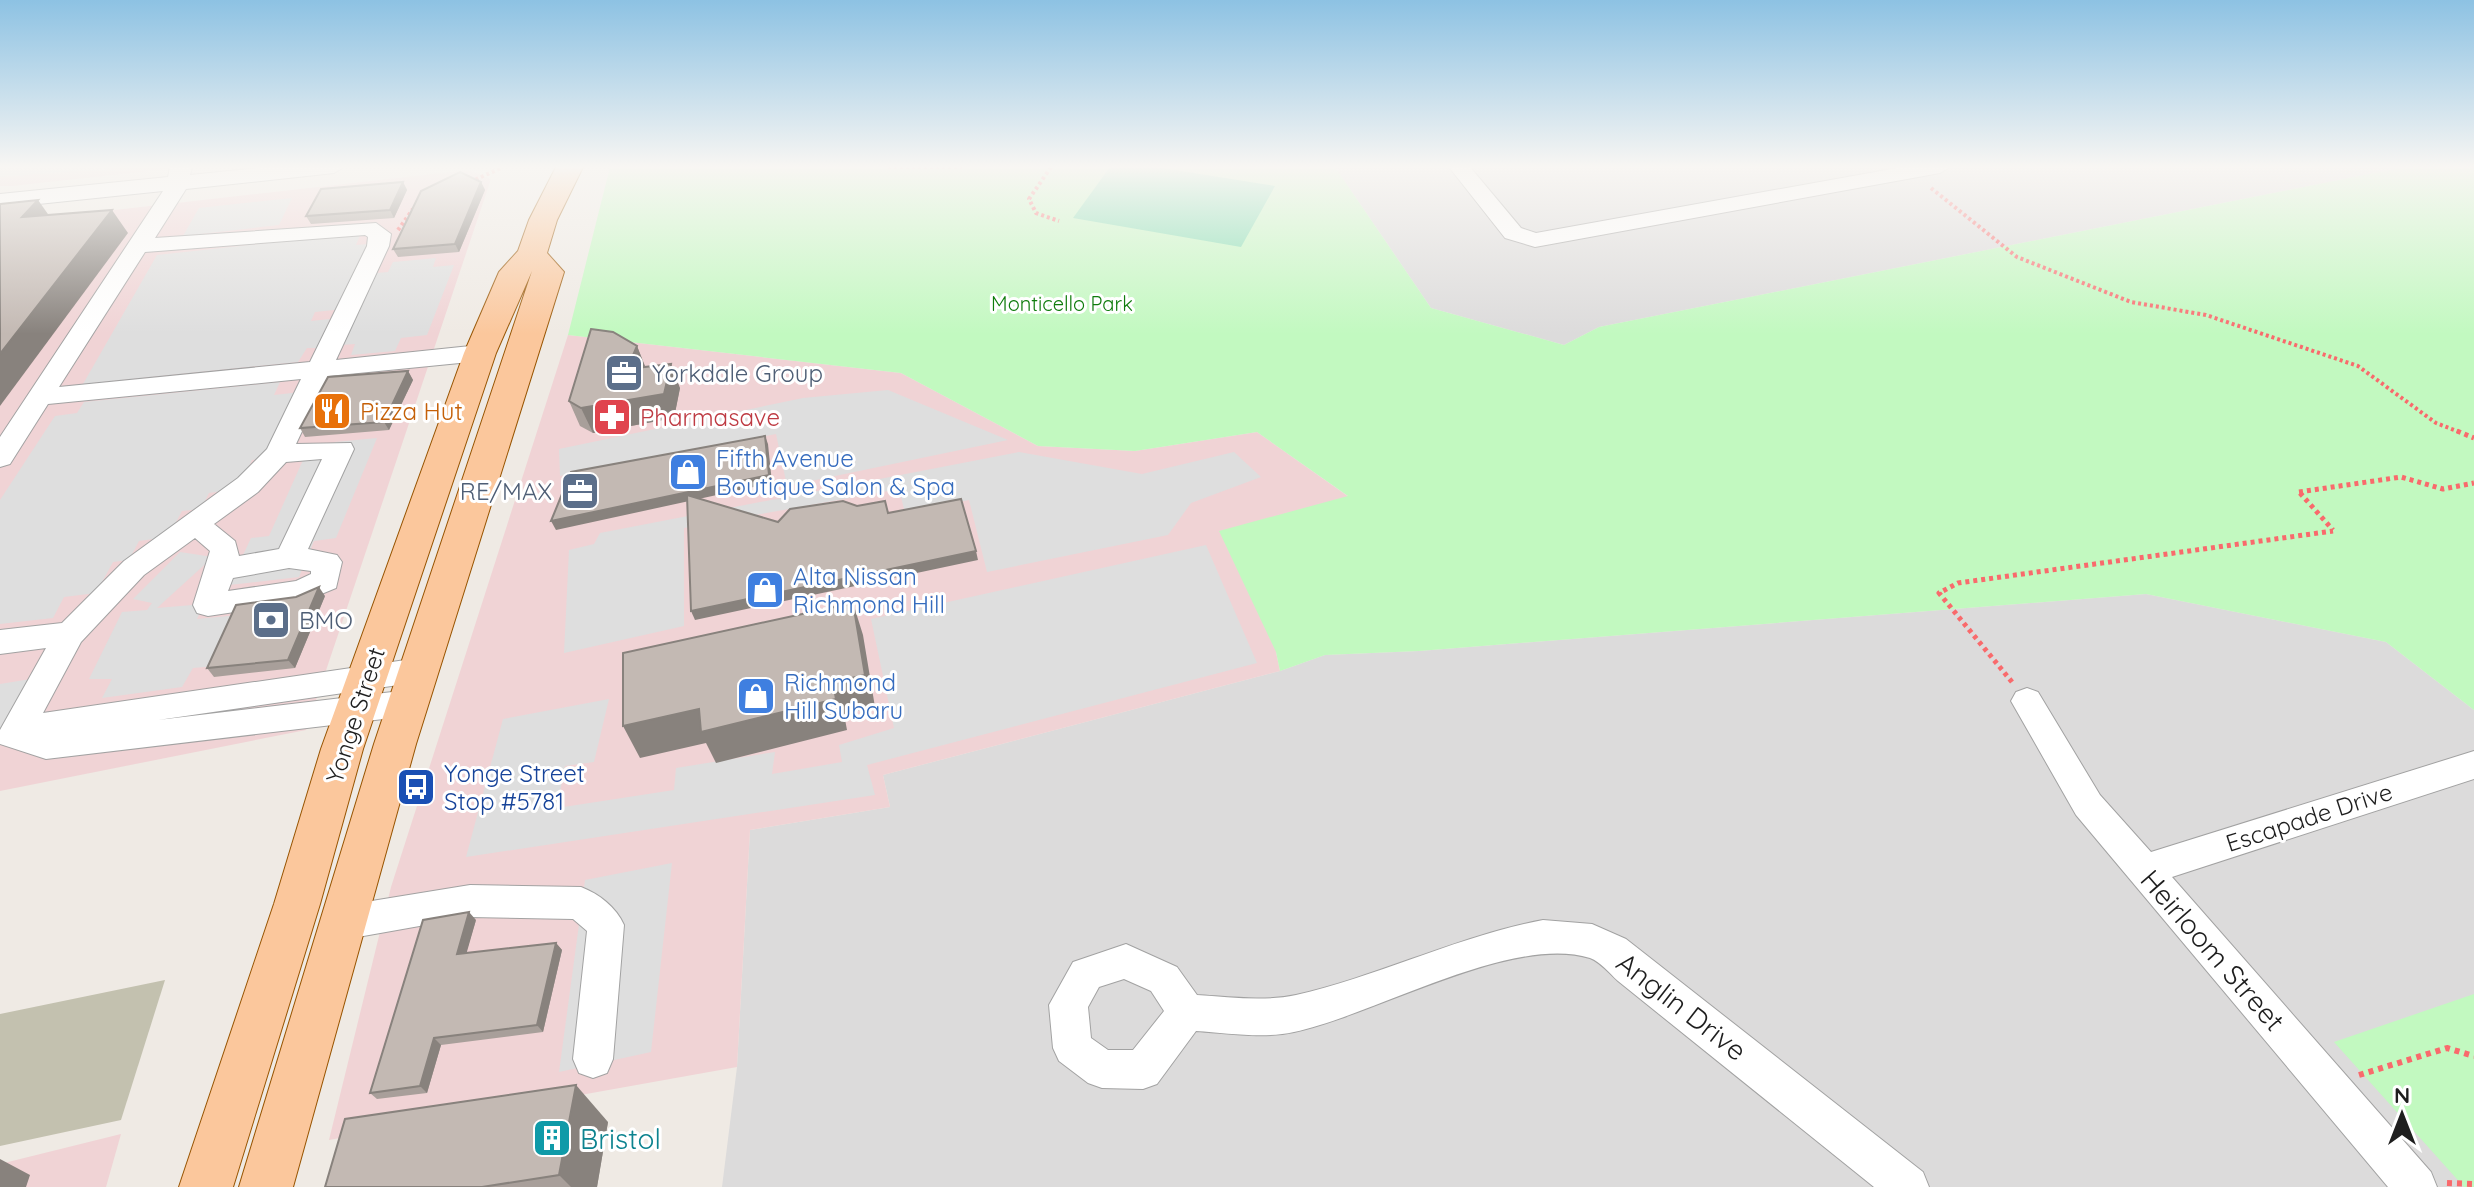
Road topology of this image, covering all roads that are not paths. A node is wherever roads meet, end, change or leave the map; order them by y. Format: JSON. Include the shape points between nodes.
{"nodes":[{"id":1,"x":152,"y":222,"type":"edge"},
{"id":2,"x":542,"y":222,"type":"edge"},
{"id":3,"x":1504,"y":222,"type":"edge"},
{"id":4,"x":1636,"y":222,"type":"edge"},
{"id":5,"x":139,"y":246,"type":"junction"},
{"id":6,"x":532,"y":254,"type":"junction"},
{"id":7,"x":480,"y":353,"type":"junction"},
{"id":8,"x":317,"y":369,"type":"junction"},
{"id":9,"x":41,"y":397,"type":"junction"},
{"id":10,"x":278,"y":454,"type":"junction"},
{"id":11,"x":0,"y":458,"type":"edge"},
{"id":12,"x":195,"y":523,"type":"junction"},
{"id":13,"x":289,"y":558,"type":"junction"},
{"id":14,"x":222,"y":569,"type":"junction"},
{"id":15,"x":70,"y":634,"type":"junction"},
{"id":16,"x":0,"y":642,"type":"edge"},
{"id":17,"x":414,"y":686,"type":"junction"},
{"id":18,"x":361,"y":693,"type":"junction"},
{"id":19,"x":2027,"y":701,"type":"road end"},
{"id":20,"x":2474,"y":765,"type":"edge"},
{"id":21,"x":2144,"y":870,"type":"junction"},
{"id":22,"x":341,"y":923,"type":"junction"},
{"id":23,"x":1187,"y":1012,"type":"dead end"},
{"id":24,"x":593,"y":1059,"type":"dead end"},
{"id":25,"x":206,"y":1187,"type":"edge"},
{"id":26,"x":266,"y":1187,"type":"edge"},
{"id":27,"x":1908,"y":1187,"type":"edge"},
{"id":28,"x":2416,"y":1187,"type":"edge"}],
"edges":[{"from":1,"to":5,"type":"street"},
{"from":2,"to":6,"type":"main road","name":"Yonge Street"},
{"from":3,"to":4,"type":"street","via":[[1513,233],[1535,240]]},
{"from":5,"to":8,"type":"street","via":[[368,228],[380,234]]},
{"from":5,"to":9,"type":"street"},
{"from":6,"to":7,"type":"main road","name":"Yonge Street","via":[[514,272]]},
{"from":6,"to":17,"type":"main road","name":"Yonge Street","via":[[549,272]]},
{"from":7,"to":8,"type":"street"},
{"from":7,"to":18,"type":"main road","name":"Yonge Street"},
{"from":8,"to":9,"type":"street"},
{"from":8,"to":10,"type":"street"},
{"from":9,"to":11,"type":"street"},
{"from":10,"to":12,"type":"street","via":[[248,485]]},
{"from":10,"to":13,"type":"street","via":[[341,449]]},
{"from":12,"to":14,"type":"street","via":[[225,548]]},
{"from":12,"to":15,"type":"street","via":[[134,568]]},
{"from":13,"to":14,"type":"street"},
{"from":13,"to":14,"type":"street","via":[[327,562],[325,580],[302,591],[208,605]]},
{"from":15,"to":16,"type":"street"},
{"from":15,"to":18,"type":"street","via":[[13,737],[46,746]]},
{"from":17,"to":18,"type":"street"},
{"from":17,"to":22,"type":"main road","name":"Yonge Street"},
{"from":18,"to":25,"type":"main road","name":"Yonge Street"},
{"from":19,"to":21,"type":"street","name":"Heirloom Street","via":[[2088,805]]},
{"from":20,"to":21,"type":"street","name":"Escapade Drive"},
{"from":21,"to":28,"type":"street","name":"Heirloom Street"},
{"from":22,"to":24,"type":"street","via":[[470,901],[581,903],[606,925]]},
{"from":22,"to":26,"type":"main road","name":"Yonge Street"},
{"from":23,"to":27,"type":"street","name":"Anglin Drive","via":[[1294,1014],[1505,944],[1543,937],[1592,941],[1613,951]]}]}
